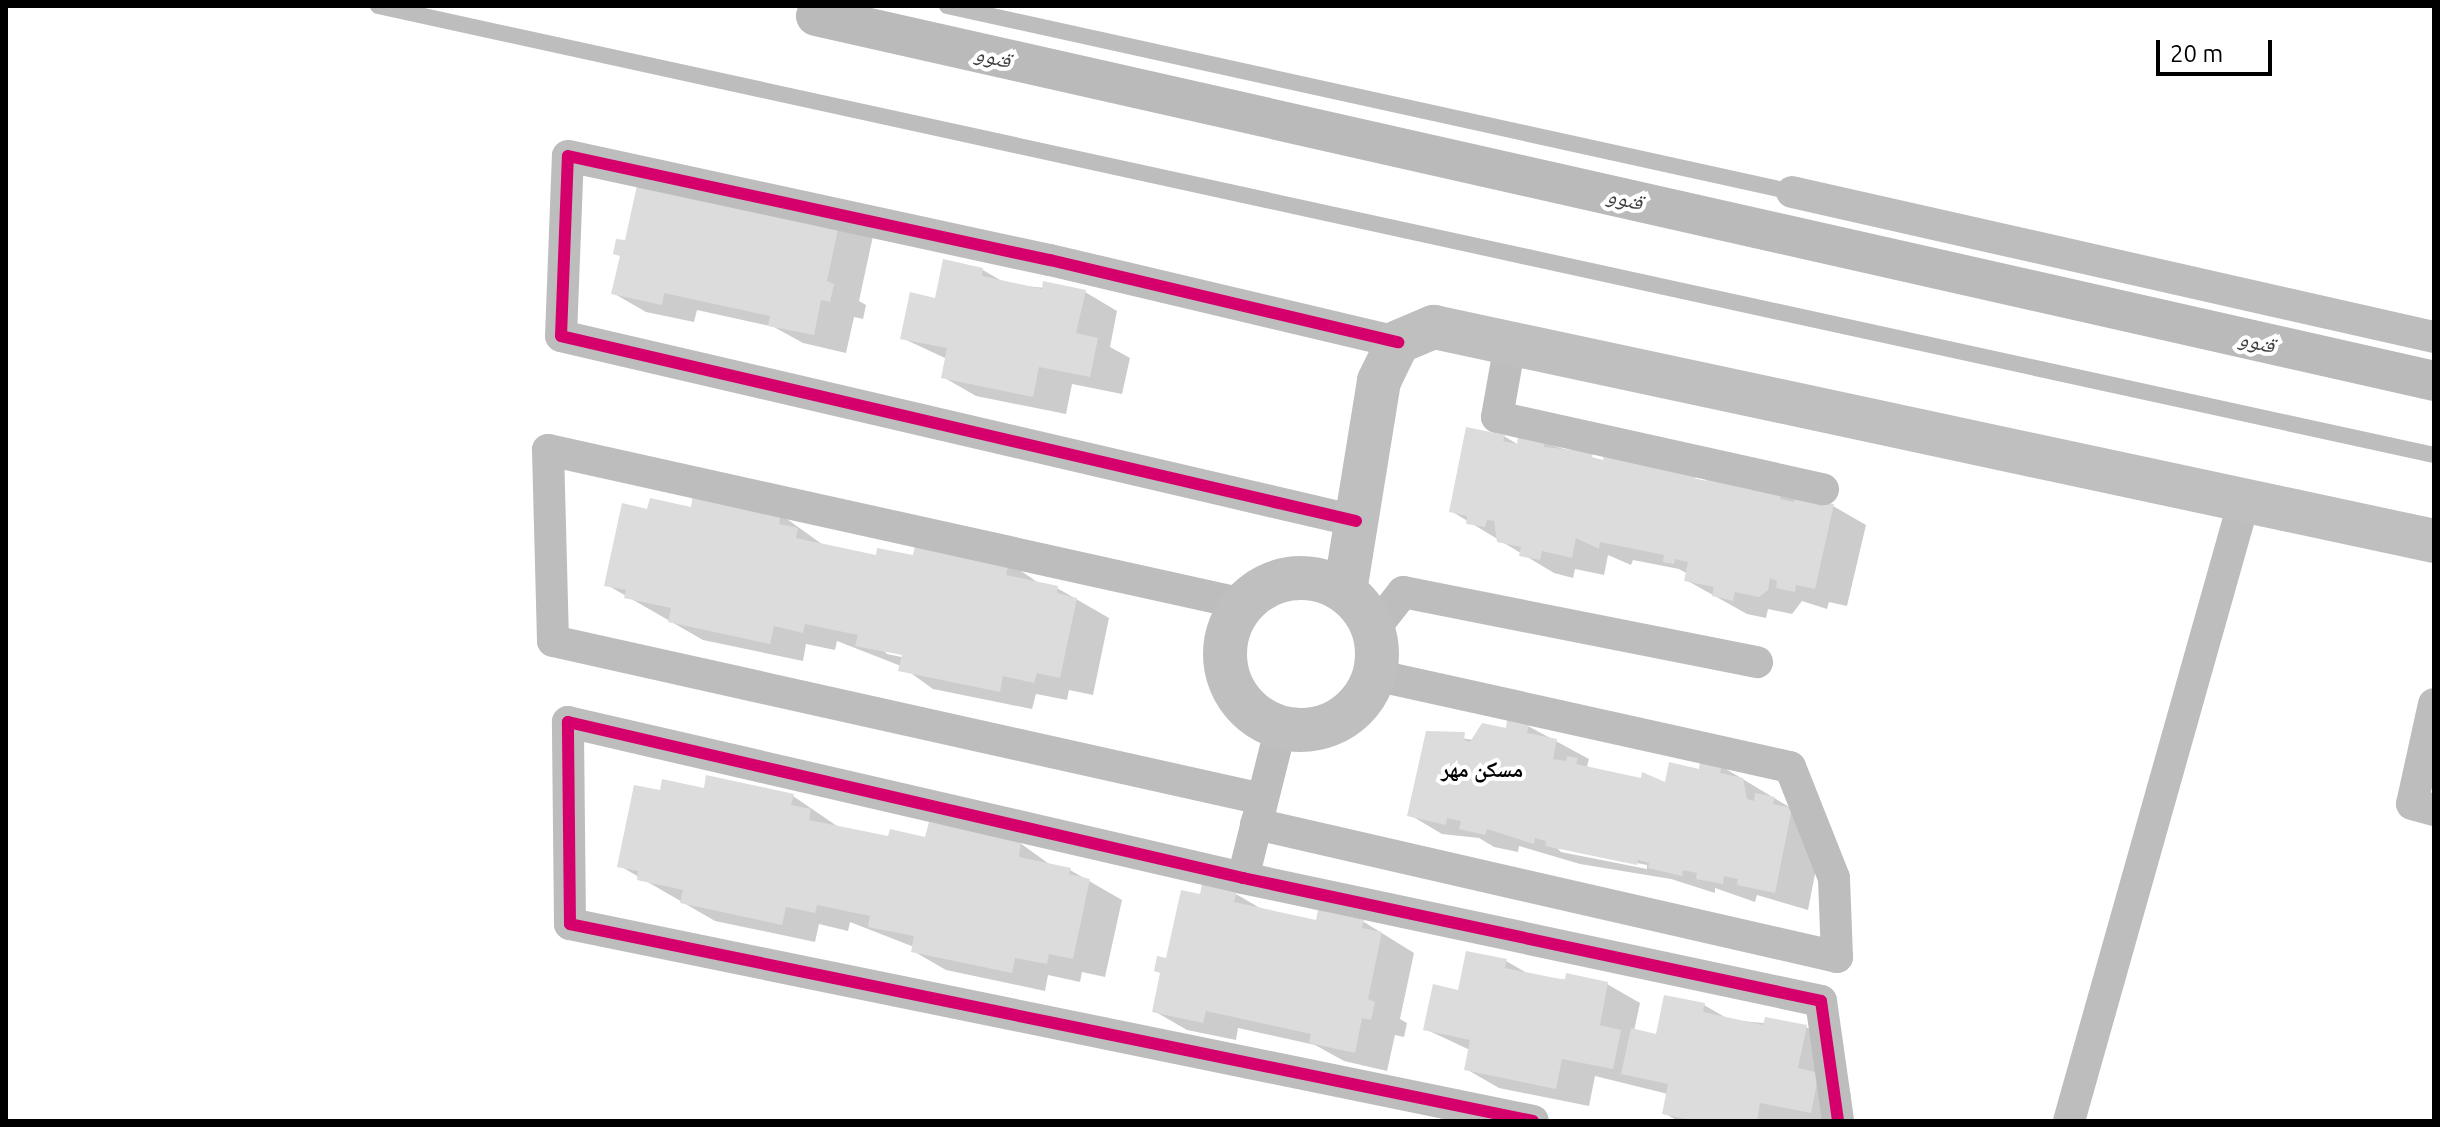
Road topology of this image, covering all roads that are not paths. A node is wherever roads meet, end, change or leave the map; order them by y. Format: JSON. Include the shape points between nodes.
{"nodes":[{"id":1,"x":378,"y":6,"type":"edge"},
{"id":2,"x":947,"y":6,"type":"edge"},
{"id":3,"x":1792,"y":192,"type":"joint"},
{"id":4,"x":2434,"y":337,"type":"edge"},
{"id":5,"x":1398,"y":342,"type":"junction"},
{"id":6,"x":1510,"y":344,"type":"junction"},
{"id":7,"x":2434,"y":455,"type":"edge"},
{"id":8,"x":1823,"y":489,"type":"dead end"},
{"id":9,"x":2244,"y":501,"type":"junction"},
{"id":10,"x":1356,"y":521,"type":"junction"},
{"id":11,"x":2434,"y":541,"type":"edge"},
{"id":12,"x":1345,"y":591,"type":"junction"},
{"id":13,"x":1244,"y":604,"type":"junction"},
{"id":14,"x":1374,"y":629,"type":"junction"},
{"id":15,"x":1757,"y":662,"type":"dead end"},
{"id":16,"x":1375,"y":675,"type":"junction"},
{"id":17,"x":2434,"y":704,"type":"edge"},
{"id":18,"x":1281,"y":727,"type":"junction"},
{"id":19,"x":2434,"y":810,"type":"edge"},
{"id":20,"x":1259,"y":811,"type":"junction"},
{"id":21,"x":1243,"y":878,"type":"junction"},
{"id":22,"x":1533,"y":1121,"type":"edge"},
{"id":23,"x":1838,"y":1121,"type":"edge"},
{"id":24,"x":2069,"y":1121,"type":"edge"}],
"edges":[{"from":1,"to":7,"type":"lane"},
{"from":2,"to":3,"type":"lane"},
{"from":3,"to":4,"type":"street"},
{"from":5,"to":6,"type":"street","via":[[1434,327]]},
{"from":5,"to":10,"type":"street","via":[[1379,381]]},
{"from":5,"to":10,"type":"street","via":[[568,156],[561,336]]},
{"from":6,"to":8,"type":"street","via":[[1497,417]]},
{"from":6,"to":9,"type":"street"},
{"from":9,"to":11,"type":"street"},
{"from":9,"to":24,"type":"street"},
{"from":10,"to":12,"type":"street"},
{"from":12,"to":13,"type":"street","via":[[1303,577],[1260,589]]},
{"from":12,"to":14,"type":"street"},
{"from":13,"to":18,"type":"street","via":[[1230,625],[1228,675],[1239,698],[1257,716]]},
{"from":13,"to":20,"type":"street","via":[[548,450],[553,641]]},
{"from":14,"to":15,"type":"street","via":[[1403,592]]},
{"from":14,"to":16,"type":"street"},
{"from":16,"to":18,"type":"street","via":[[1357,705],[1328,726]]},
{"from":16,"to":20,"type":"street","via":[[1790,767],[1834,878],[1837,957]]},
{"from":17,"to":19,"type":"street","via":[[2412,804]]},
{"from":18,"to":20,"type":"street"},
{"from":20,"to":21,"type":"street"},
{"from":21,"to":22,"type":"street","via":[[568,722],[570,924]]},
{"from":21,"to":23,"type":"street","via":[[1821,1001]]}]}
